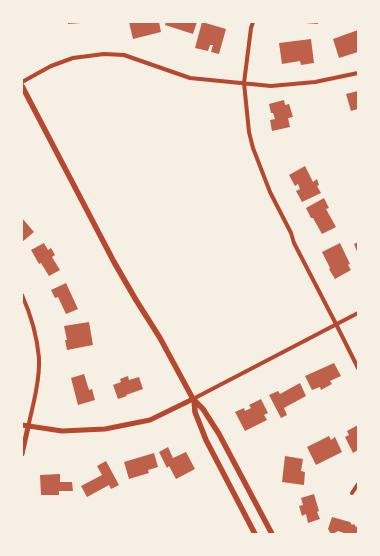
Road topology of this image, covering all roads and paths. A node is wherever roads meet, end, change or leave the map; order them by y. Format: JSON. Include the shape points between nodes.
{"nodes":[{"id":1,"x":254,"y":22,"type":"edge"},
{"id":2,"x":358,"y":73,"type":"edge"},
{"id":3,"x":22,"y":82,"type":"edge"},
{"id":4,"x":244,"y":83,"type":"junction"},
{"id":5,"x":22,"y":86,"type":"edge"},
{"id":6,"x":22,"y":295,"type":"edge"},
{"id":7,"x":358,"y":313,"type":"edge"},
{"id":8,"x":336,"y":324,"type":"junction"},
{"id":9,"x":358,"y":368,"type":"edge"},
{"id":10,"x":194,"y":398,"type":"junction"},
{"id":11,"x":22,"y":425,"type":"edge"},
{"id":12,"x":28,"y":427,"type":"junction"},
{"id":13,"x":22,"y":454,"type":"edge"},
{"id":14,"x":358,"y":484,"type":"edge"},
{"id":15,"x":352,"y":493,"type":"dead end"},
{"id":16,"x":255,"y":534,"type":"edge"},
{"id":17,"x":272,"y":534,"type":"edge"}],
"edges":[{"from":1,"to":4,"type":"street"},
{"from":2,"to":4,"type":"street","via":[[315,82],[271,86]]},
{"from":3,"to":4,"type":"street","via":[[51,66],[73,58],[104,54],[124,55],[190,78]]},
{"from":4,"to":8,"type":"street","via":[[249,132],[258,162],[294,243]]},
{"from":5,"to":10,"type":"main road","via":[[114,262]]},
{"from":6,"to":12,"type":"street","via":[[32,319],[39,359]]},
{"from":7,"to":8,"type":"street"},
{"from":8,"to":9,"type":"street"},
{"from":8,"to":10,"type":"street"},
{"from":10,"to":12,"type":"street","via":[[150,420],[105,429],[62,430]]},
{"from":10,"to":16,"type":"main road","via":[[195,412],[206,440]]},
{"from":10,"to":17,"type":"main road","via":[[219,434]]},
{"from":11,"to":12,"type":"street"},
{"from":12,"to":13,"type":"street"},
{"from":14,"to":15,"type":"street"}]}
